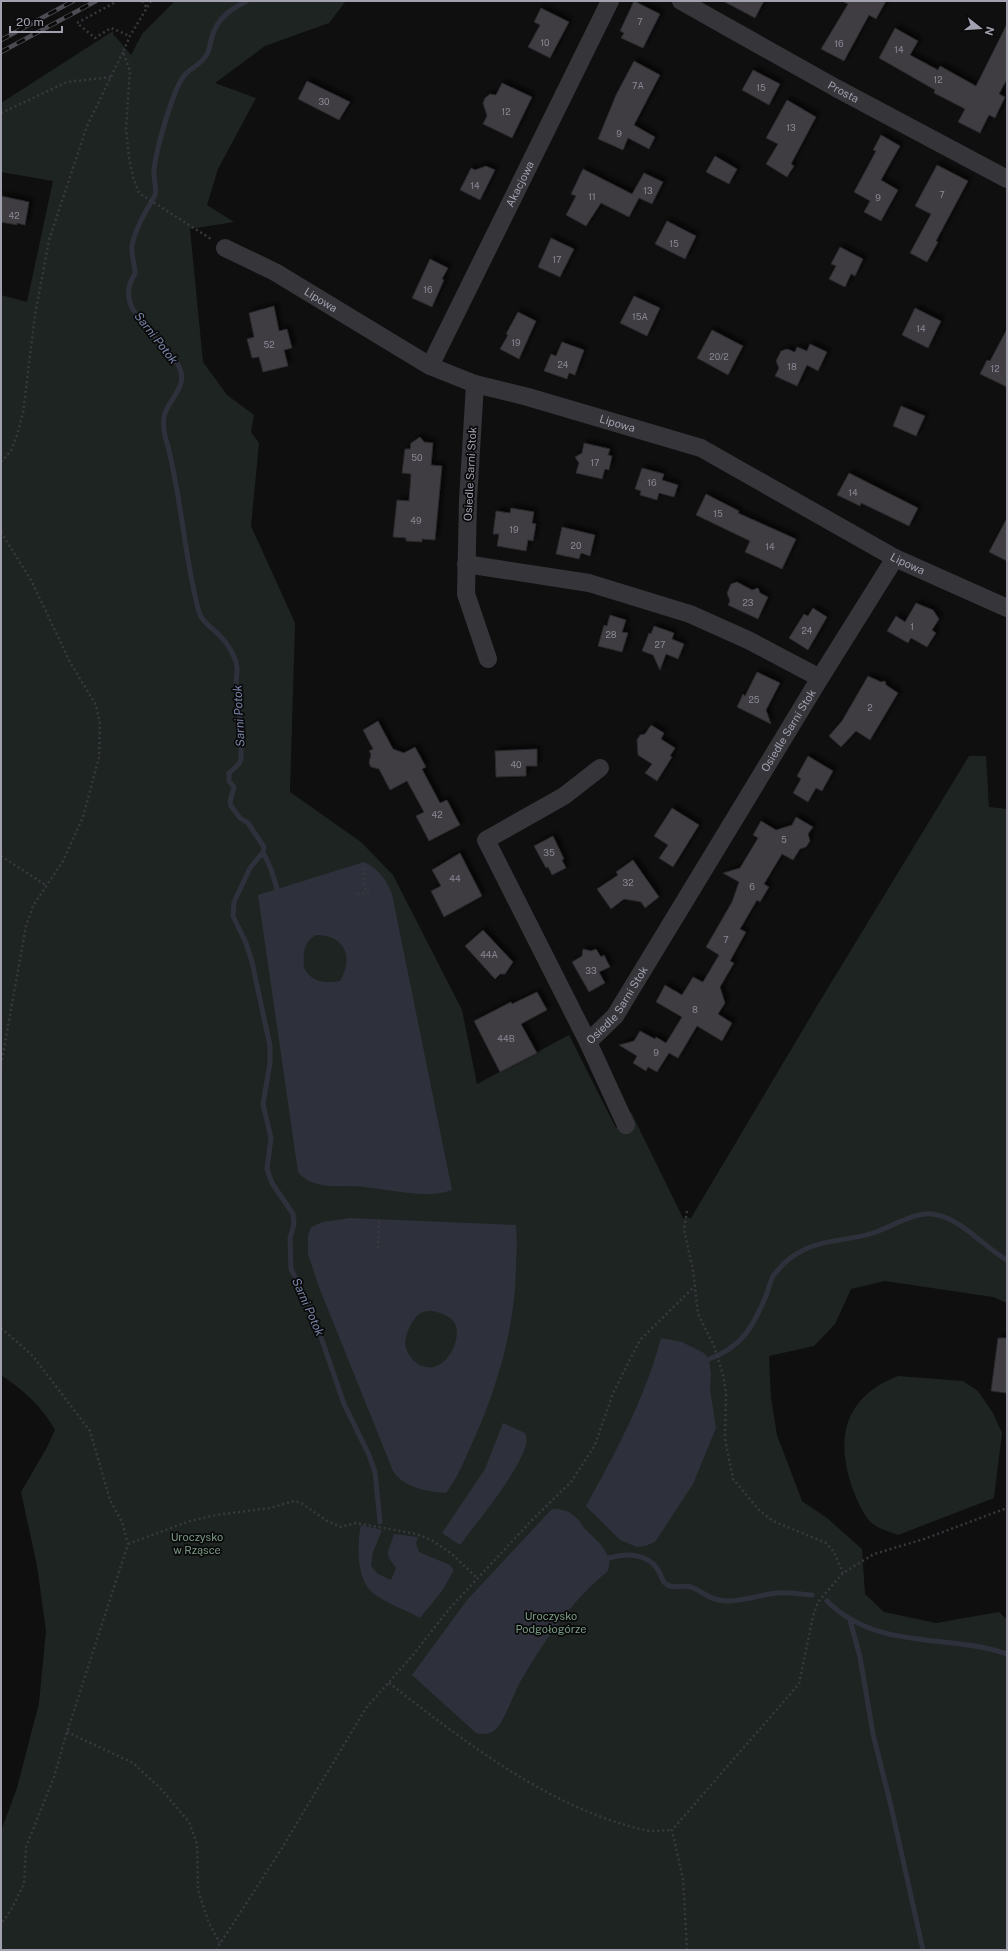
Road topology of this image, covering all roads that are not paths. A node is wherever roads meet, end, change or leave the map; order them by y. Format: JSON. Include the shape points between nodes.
{"nodes":[{"id":1,"x":610,"y":1,"type":"edge"},
{"id":2,"x":681,"y":1,"type":"edge"},
{"id":3,"x":1007,"y":180,"type":"edge"},
{"id":4,"x":225,"y":248,"type":"road end"},
{"id":5,"x":430,"y":366,"type":"junction"},
{"id":6,"x":475,"y":384,"type":"junction"},
{"id":7,"x":895,"y":558,"type":"junction"},
{"id":8,"x":466,"y":564,"type":"junction"},
{"id":9,"x":1007,"y":608,"type":"edge"},
{"id":10,"x":488,"y":659,"type":"dead end"},
{"id":11,"x":820,"y":678,"type":"junction"},
{"id":12,"x":600,"y":768,"type":"dead end"},
{"id":13,"x":588,"y":1042,"type":"junction"},
{"id":14,"x":626,"y":1126,"type":"dead end"}],
"edges":[{"from":1,"to":5,"type":"street","name":"Akacjowa"},
{"from":2,"to":3,"type":"street","name":"Prosta"},
{"from":4,"to":5,"type":"street","name":"Lipowa","via":[[275,272]]},
{"from":5,"to":6,"type":"street","name":"Lipowa"},
{"from":6,"to":7,"type":"street","name":"Lipowa","via":[[701,448]]},
{"from":6,"to":8,"type":"street","name":"Osiedle Sarni Stok"},
{"from":7,"to":9,"type":"street","name":"Lipowa"},
{"from":7,"to":11,"type":"street","name":"Osiedle Sarni Stok"},
{"from":8,"to":10,"type":"street","name":"Osiedle Sarni Stok","via":[[466,594]]},
{"from":8,"to":11,"type":"street","name":"Osiedle Sarni Stok","via":[[589,583],[690,614],[748,640]]},
{"from":11,"to":13,"type":"street","name":"Osiedle Sarni Stok","via":[[615,1016]]},
{"from":12,"to":13,"type":"street","name":"Osiedle Sarni Stok","via":[[564,796],[486,840]]},
{"from":13,"to":14,"type":"street"}]}
